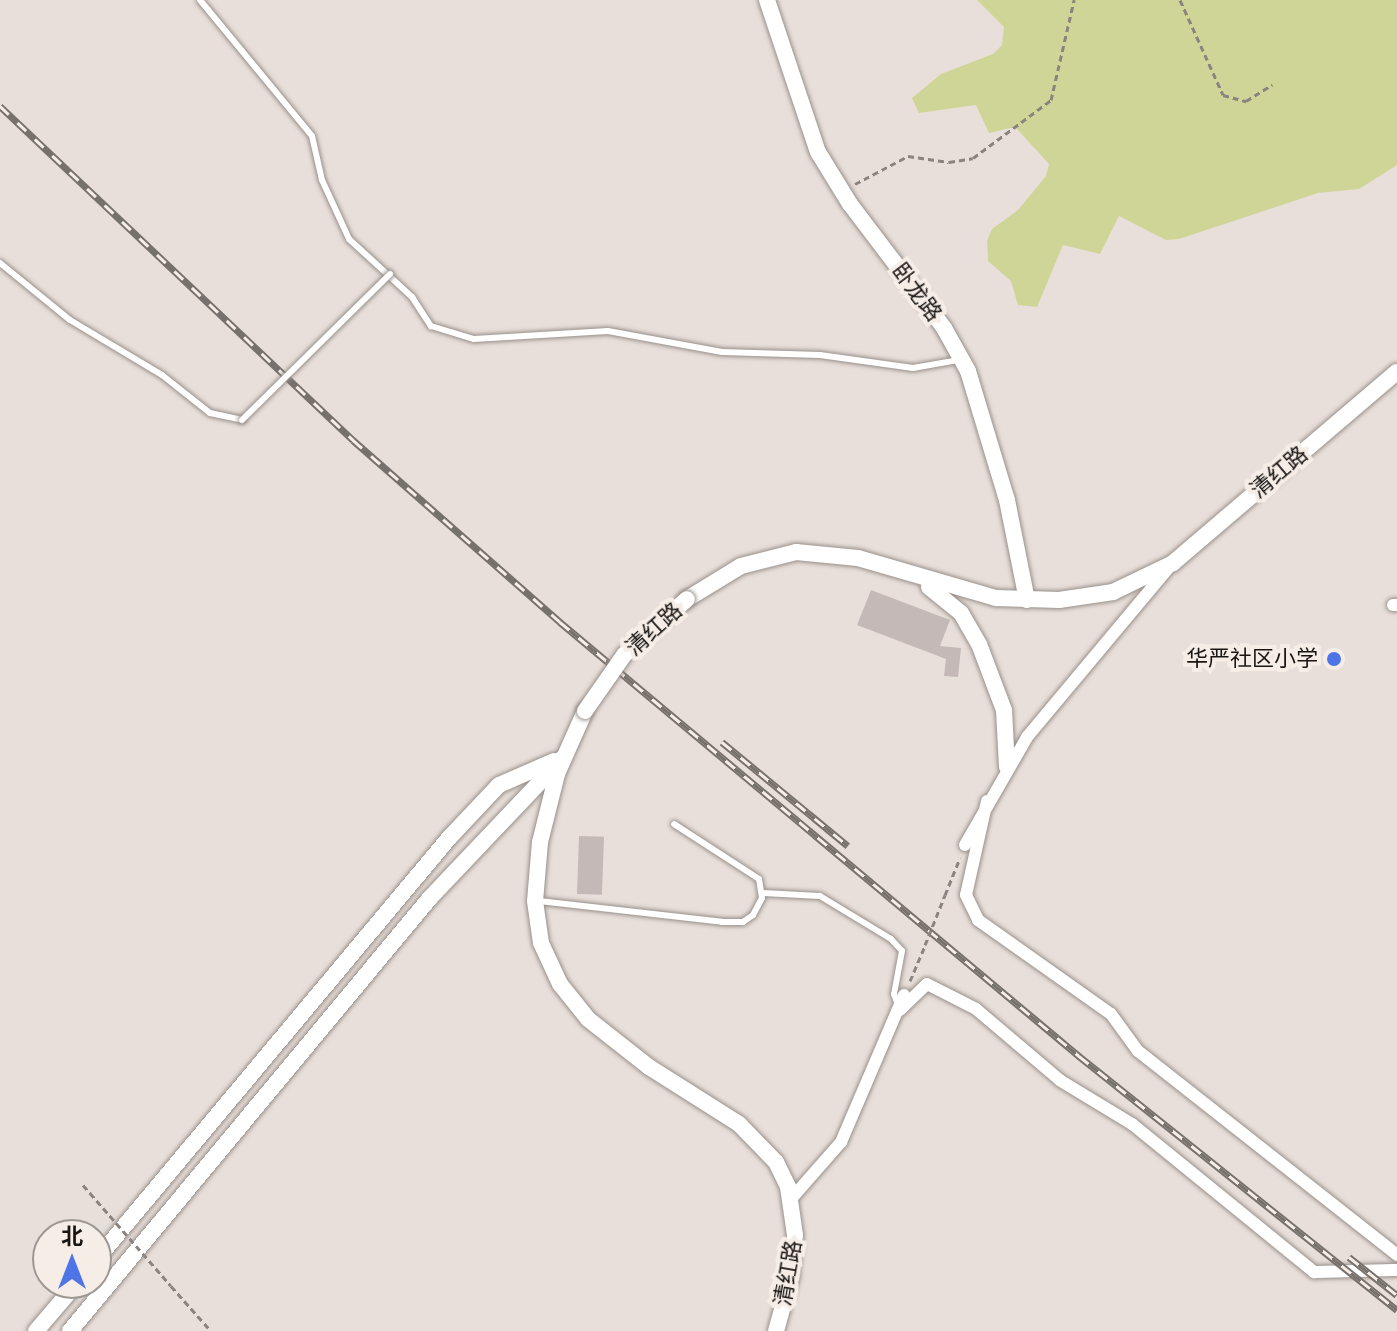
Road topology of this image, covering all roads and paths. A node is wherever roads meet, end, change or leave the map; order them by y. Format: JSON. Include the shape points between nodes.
{"nodes":[{"id":1,"x":200,"y":0,"type":"edge"},
{"id":2,"x":767,"y":0,"type":"edge"},
{"id":3,"x":1074,"y":0,"type":"edge"},
{"id":4,"x":1180,"y":0,"type":"edge"},
{"id":5,"x":1272,"y":85,"type":"dead end"},
{"id":6,"x":841,"y":191,"type":"junction"},
{"id":7,"x":0,"y":263,"type":"edge"},
{"id":8,"x":390,"y":274,"type":"junction"},
{"id":9,"x":963,"y":360,"type":"junction"},
{"id":10,"x":1397,"y":372,"type":"edge"},
{"id":11,"x":1173,"y":563,"type":"junction"},
{"id":12,"x":900,"y":571,"type":"junction"},
{"id":13,"x":1027,"y":600,"type":"junction"},
{"id":14,"x":563,"y":758,"type":"junction"},
{"id":15,"x":1007,"y":767,"type":"junction"},
{"id":16,"x":987,"y":801,"type":"junction"},
{"id":17,"x":674,"y":824,"type":"dead end"},
{"id":18,"x":965,"y":845,"type":"joint"},
{"id":19,"x":763,"y":893,"type":"junction"},
{"id":20,"x":535,"y":901,"type":"junction"},
{"id":21,"x":904,"y":995,"type":"joint"},
{"id":22,"x":900,"y":1010,"type":"junction"},
{"id":23,"x":83,"y":1185,"type":"dead end"},
{"id":24,"x":791,"y":1199,"type":"junction"},
{"id":25,"x":112,"y":1241,"type":"edge"},
{"id":26,"x":1397,"y":1255,"type":"edge"},
{"id":27,"x":1397,"y":1270,"type":"edge"},
{"id":28,"x":63,"y":1299,"type":"edge"},
{"id":29,"x":36,"y":1331,"type":"edge"},
{"id":30,"x":70,"y":1331,"type":"edge"},
{"id":31,"x":211,"y":1331,"type":"edge"},
{"id":32,"x":776,"y":1331,"type":"edge"}],
"edges":[{"from":1,"to":8,"type":"lane","via":[[305,126],[349,239]]},
{"from":2,"to":6,"type":"main road","name":"卧龙路","via":[[810,133]]},
{"from":3,"to":6,"type":"path","via":[[1051,100],[973,158],[949,162],[908,156]]},
{"from":4,"to":5,"type":"path","via":[[1223,95],[1246,101]]},
{"from":6,"to":9,"type":"main road","name":"卧龙路"},
{"from":7,"to":8,"type":"lane","bridge":true,"via":[[70,320],[230,421],[242,420]]},
{"from":8,"to":9,"type":"lane","via":[[431,326],[474,339],[608,331],[722,352],[820,355],[868,365],[913,368]]},
{"from":9,"to":13,"type":"main road","name":"卧龙路","via":[[997,459]]},
{"from":10,"to":11,"type":"main road","name":"清红路"},
{"from":11,"to":13,"type":"main road","name":"清红路","via":[[1113,592]]},
{"from":11,"to":15,"type":"street"},
{"from":12,"to":13,"type":"main road","name":"清红路","via":[[975,595]]},
{"from":12,"to":14,"type":"main road","name":"清红路","bridge":true,"via":[[836,554],[780,553],[741,566],[687,599],[624,655],[585,711]]},
{"from":12,"to":15,"type":"main road","via":[[943,596],[973,630],[1004,710]]},
{"from":14,"to":20,"type":"main road","name":"清红路","via":[[540,842]]},
{"from":14,"to":25,"type":"main road","via":[[499,785],[354,948]]},
{"from":14,"to":30,"type":"main road","via":[[429,899]]},
{"from":15,"to":16,"type":"street"},
{"from":16,"to":18,"type":"street"},
{"from":16,"to":26,"type":"street","via":[[966,895],[978,920],[1111,1014],[1138,1051]]},
{"from":17,"to":19,"type":"lane","via":[[759,879]]},
{"from":18,"to":21,"type":"path","bridge":true},
{"from":19,"to":20,"type":"lane","via":[[759,908],[743,922]]},
{"from":19,"to":22,"type":"lane","via":[[820,896],[891,939],[902,951],[894,994]]},
{"from":20,"to":24,"type":"main road","name":"清红路","via":[[545,955],[575,1004],[625,1050],[752,1134],[776,1162]]},
{"from":21,"to":22,"type":"street"},
{"from":22,"to":24,"type":"street","via":[[841,1142]]},
{"from":22,"to":27,"type":"street","via":[[927,984],[976,1009],[1061,1081],[1132,1124],[1314,1272]]},
{"from":23,"to":31,"type":"path","bridge":true},
{"from":24,"to":32,"type":"main road","name":"清红路","via":[[794,1256]]},
{"from":28,"to":29,"type":"main road"}]}
